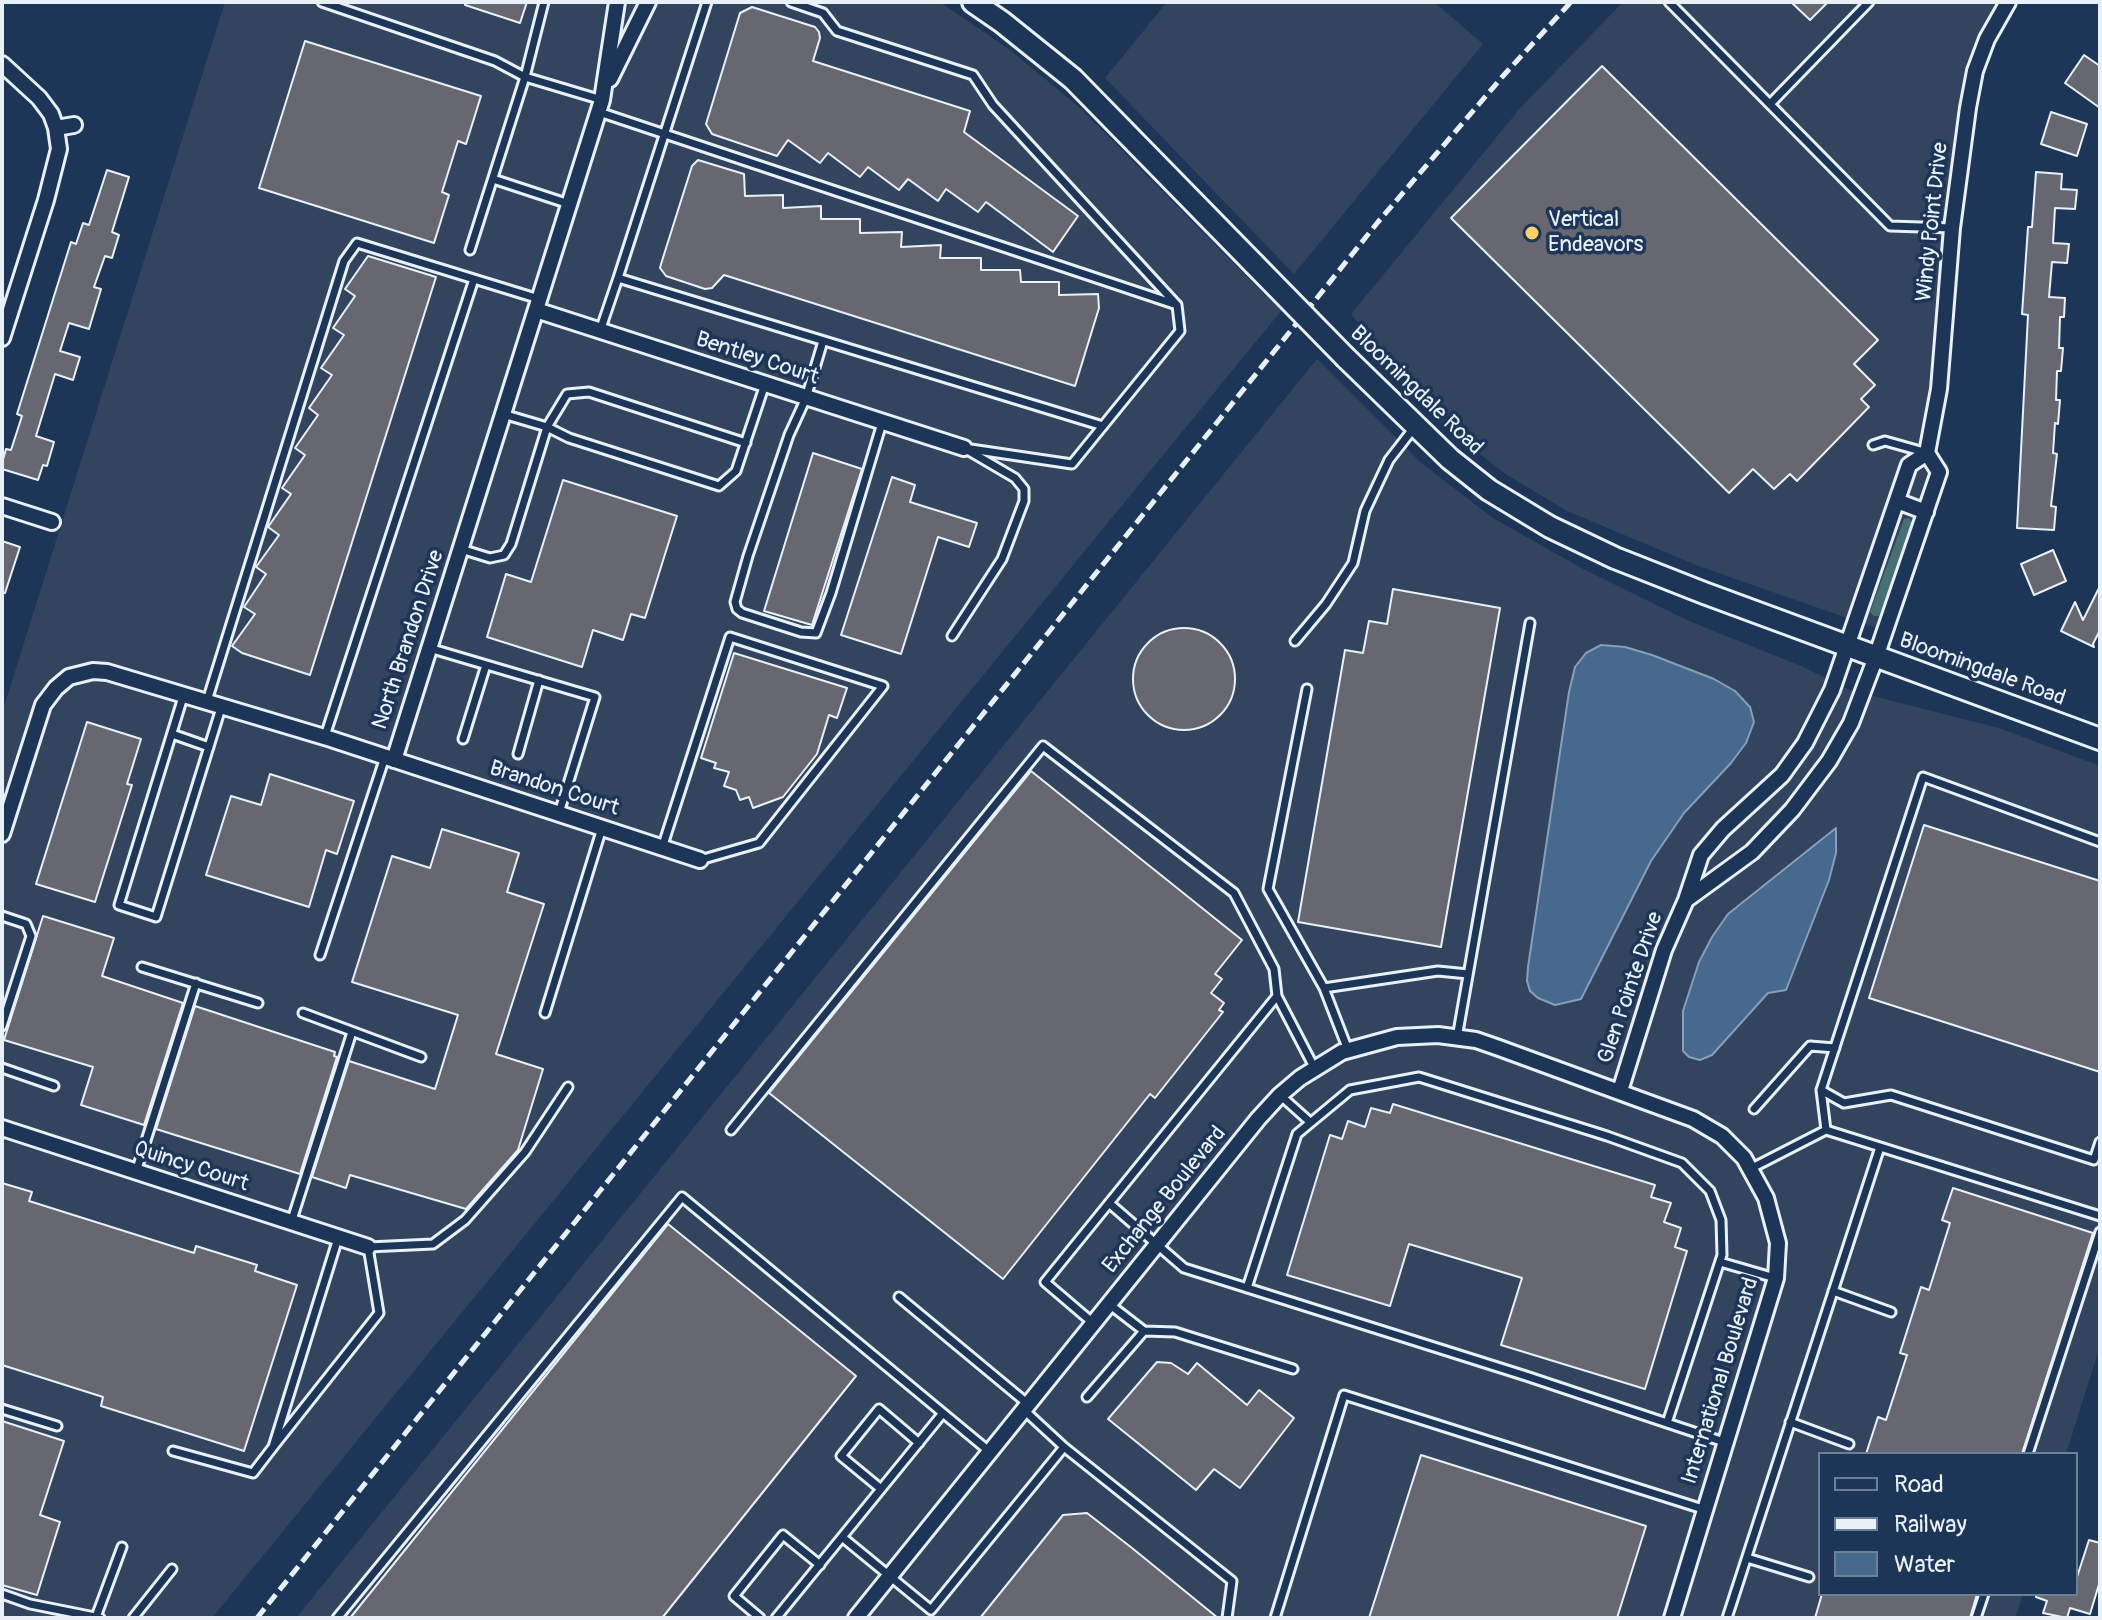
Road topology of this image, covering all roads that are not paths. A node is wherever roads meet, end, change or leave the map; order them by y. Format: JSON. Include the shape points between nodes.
{"nodes":[{"id":1,"x":322,"y":2,"type":"edge"},
{"id":2,"x":544,"y":2,"type":"edge"},
{"id":3,"x":617,"y":2,"type":"edge"},
{"id":4,"x":648,"y":2,"type":"edge"},
{"id":5,"x":707,"y":2,"type":"edge"},
{"id":6,"x":791,"y":2,"type":"edge"},
{"id":7,"x":973,"y":2,"type":"edge"},
{"id":8,"x":1669,"y":2,"type":"edge"},
{"id":9,"x":1869,"y":2,"type":"edge"},
{"id":10,"x":2008,"y":2,"type":"edge"},
{"id":11,"x":2,"y":64,"type":"edge"},
{"id":12,"x":525,"y":77,"type":"junction"},
{"id":13,"x":602,"y":101,"type":"junction"},
{"id":14,"x":1770,"y":104,"type":"junction"},
{"id":15,"x":74,"y":125,"type":"dead end"},
{"id":16,"x":56,"y":128,"type":"junction"},
{"id":17,"x":666,"y":134,"type":"junction"},
{"id":18,"x":493,"y":179,"type":"junction"},
{"id":19,"x":569,"y":204,"type":"junction"},
{"id":20,"x":1952,"y":228,"type":"junction"},
{"id":21,"x":470,"y":250,"type":"dead end"},
{"id":22,"x":618,"y":278,"type":"junction"},
{"id":23,"x":474,"y":279,"type":"junction"},
{"id":24,"x":538,"y":304,"type":"junction"},
{"id":25,"x":1177,"y":305,"type":"junction"},
{"id":26,"x":600,"y":331,"type":"junction"},
{"id":27,"x":2,"y":338,"type":"edge"},
{"id":28,"x":823,"y":341,"type":"junction"},
{"id":29,"x":765,"y":384,"type":"junction"},
{"id":30,"x":806,"y":398,"type":"junction"},
{"id":31,"x":503,"y":414,"type":"junction"},
{"id":32,"x":882,"y":423,"type":"junction"},
{"id":33,"x":1103,"y":426,"type":"junction"},
{"id":34,"x":547,"y":427,"type":"junction"},
{"id":35,"x":1414,"y":427,"type":"junction"},
{"id":36,"x":746,"y":443,"type":"junction"},
{"id":37,"x":1873,"y":445,"type":"dead end"},
{"id":38,"x":964,"y":448,"type":"junction"},
{"id":39,"x":1927,"y":453,"type":"junction"},
{"id":40,"x":1897,"y":501,"type":"junction"},
{"id":41,"x":2,"y":506,"type":"edge"},
{"id":42,"x":1926,"y":512,"type":"junction"},
{"id":43,"x":52,"y":522,"type":"dead end"},
{"id":44,"x":461,"y":549,"type":"junction"},
{"id":45,"x":1530,"y":623,"type":"dead end"},
{"id":46,"x":952,"y":636,"type":"dead end"},
{"id":47,"x":1295,"y":641,"type":"dead end"},
{"id":48,"x":1847,"y":646,"type":"junction"},
{"id":49,"x":429,"y":648,"type":"junction"},
{"id":50,"x":1876,"y":657,"type":"junction"},
{"id":51,"x":486,"y":665,"type":"junction"},
{"id":52,"x":539,"y":680,"type":"junction"},
{"id":53,"x":1307,"y":689,"type":"dead end"},
{"id":54,"x":183,"y":697,"type":"junction"},
{"id":55,"x":214,"y":706,"type":"junction"},
{"id":56,"x":172,"y":734,"type":"junction"},
{"id":57,"x":324,"y":737,"type":"junction"},
{"id":58,"x":463,"y":739,"type":"dead end"},
{"id":59,"x":2100,"y":739,"type":"edge"},
{"id":60,"x":209,"y":747,"type":"junction"},
{"id":61,"x":518,"y":754,"type":"dead end"},
{"id":62,"x":390,"y":758,"type":"junction"},
{"id":63,"x":559,"y":814,"type":"junction"},
{"id":64,"x":602,"y":828,"type":"junction"},
{"id":65,"x":2,"y":834,"type":"edge"},
{"id":66,"x":2100,"y":842,"type":"edge"},
{"id":67,"x":662,"y":848,"type":"junction"},
{"id":68,"x":700,"y":860,"type":"joint"},
{"id":69,"x":1686,"y":900,"type":"junction"},
{"id":70,"x":2,"y":916,"type":"edge"},
{"id":71,"x":320,"y":955,"type":"dead end"},
{"id":72,"x":142,"y":967,"type":"dead end"},
{"id":73,"x":1468,"y":974,"type":"junction"},
{"id":74,"x":196,"y":983,"type":"junction"},
{"id":75,"x":1324,"y":988,"type":"junction"},
{"id":76,"x":1277,"y":996,"type":"junction"},
{"id":77,"x":258,"y":1003,"type":"dead end"},
{"id":78,"x":303,"y":1013,"type":"dead end"},
{"id":79,"x":545,"y":1013,"type":"dead end"},
{"id":80,"x":2,"y":1026,"type":"edge"},
{"id":81,"x":352,"y":1032,"type":"junction"},
{"id":82,"x":1457,"y":1038,"type":"junction"},
{"id":83,"x":1835,"y":1048,"type":"junction"},
{"id":84,"x":1348,"y":1050,"type":"junction"},
{"id":85,"x":421,"y":1057,"type":"dead end"},
{"id":86,"x":2,"y":1068,"type":"edge"},
{"id":87,"x":1315,"y":1069,"type":"junction"},
{"id":88,"x":54,"y":1086,"type":"dead end"},
{"id":89,"x":568,"y":1087,"type":"dead end"},
{"id":90,"x":1821,"y":1090,"type":"junction"},
{"id":91,"x":1620,"y":1091,"type":"junction"},
{"id":92,"x":1280,"y":1095,"type":"junction"},
{"id":93,"x":1754,"y":1109,"type":"dead end"},
{"id":94,"x":1310,"y":1122,"type":"junction"},
{"id":95,"x":2,"y":1128,"type":"edge"},
{"id":96,"x":731,"y":1130,"type":"dead end"},
{"id":97,"x":1826,"y":1130,"type":"junction"},
{"id":98,"x":2100,"y":1142,"type":"edge"},
{"id":99,"x":1880,"y":1147,"type":"junction"},
{"id":100,"x":1752,"y":1168,"type":"junction"},
{"id":101,"x":136,"y":1172,"type":"junction"},
{"id":102,"x":1109,"y":1203,"type":"junction"},
{"id":103,"x":2100,"y":1216,"type":"edge"},
{"id":104,"x":291,"y":1223,"type":"junction"},
{"id":105,"x":2100,"y":1232,"type":"edge"},
{"id":106,"x":338,"y":1238,"type":"junction"},
{"id":107,"x":1156,"y":1246,"type":"junction"},
{"id":108,"x":368,"y":1247,"type":"junction"},
{"id":109,"x":1720,"y":1262,"type":"junction"},
{"id":110,"x":1776,"y":1278,"type":"junction"},
{"id":111,"x":1247,"y":1288,"type":"junction"},
{"id":112,"x":1833,"y":1291,"type":"junction"},
{"id":113,"x":899,"y":1297,"type":"dead end"},
{"id":114,"x":1109,"y":1304,"type":"junction"},
{"id":115,"x":1891,"y":1312,"type":"dead end"},
{"id":116,"x":1093,"y":1323,"type":"junction"},
{"id":117,"x":1144,"y":1331,"type":"junction"},
{"id":118,"x":1293,"y":1369,"type":"dead end"},
{"id":119,"x":1087,"y":1397,"type":"dead end"},
{"id":120,"x":1026,"y":1407,"type":"junction"},
{"id":121,"x":2,"y":1409,"type":"edge"},
{"id":122,"x":943,"y":1413,"type":"junction"},
{"id":123,"x":1790,"y":1422,"type":"junction"},
{"id":124,"x":1667,"y":1423,"type":"junction"},
{"id":125,"x":57,"y":1426,"type":"dead end"},
{"id":126,"x":919,"y":1443,"type":"junction"},
{"id":127,"x":1727,"y":1443,"type":"junction"},
{"id":128,"x":1849,"y":1444,"type":"dead end"},
{"id":129,"x":273,"y":1447,"type":"junction"},
{"id":130,"x":1064,"y":1447,"type":"junction"},
{"id":131,"x":173,"y":1451,"type":"dead end"},
{"id":132,"x":990,"y":1452,"type":"junction"},
{"id":133,"x":2029,"y":1452,"type":"edge"},
{"id":134,"x":881,"y":1489,"type":"junction"},
{"id":135,"x":1706,"y":1510,"type":"junction"},
{"id":136,"x":842,"y":1537,"type":"junction"},
{"id":137,"x":122,"y":1547,"type":"dead end"},
{"id":138,"x":1747,"y":1558,"type":"junction"},
{"id":139,"x":820,"y":1565,"type":"junction"},
{"id":140,"x":172,"y":1569,"type":"dead end"},
{"id":141,"x":890,"y":1576,"type":"junction"},
{"id":142,"x":1809,"y":1577,"type":"dead end"},
{"id":143,"x":2,"y":1594,"type":"edge"},
{"id":144,"x":1983,"y":1596,"type":"edge"},
{"id":145,"x":98,"y":1617,"type":"edge"},
{"id":146,"x":133,"y":1618,"type":"edge"},
{"id":147,"x":337,"y":1618,"type":"edge"},
{"id":148,"x":760,"y":1618,"type":"edge"},
{"id":149,"x":776,"y":1618,"type":"edge"},
{"id":150,"x":856,"y":1618,"type":"edge"},
{"id":151,"x":1227,"y":1618,"type":"edge"},
{"id":152,"x":1275,"y":1618,"type":"edge"},
{"id":153,"x":1672,"y":1618,"type":"edge"},
{"id":154,"x":1727,"y":1618,"type":"edge"},
{"id":155,"x":1976,"y":1618,"type":"edge"}],
"edges":[{"from":1,"to":12,"type":"lane","via":[[495,61]]},
{"from":2,"to":12,"type":"lane"},
{"from":3,"to":13,"type":"street","name":"North Brandon Drive"},
{"from":4,"to":13,"type":"street","name":"North Brandon Drive"},
{"from":5,"to":17,"type":"lane"},
{"from":6,"to":25,"type":"lane","via":[[823,13],[837,31],[973,75],[993,105]]},
{"from":7,"to":35,"type":"main road","name":"Bloomingdale Road","bridge":true,"via":[[1073,79]]},
{"from":8,"to":14,"type":"lane"},
{"from":9,"to":14,"type":"lane"},
{"from":10,"to":20,"type":"street","name":"Windy Point Drive","via":[[1975,71]]},
{"from":11,"to":16,"type":"street","via":[[39,98]]},
{"from":12,"to":13,"type":"lane"},
{"from":12,"to":18,"type":"lane"},
{"from":13,"to":17,"type":"lane"},
{"from":13,"to":19,"type":"street","name":"North Brandon Drive"},
{"from":14,"to":20,"type":"lane","via":[[1890,226]]},
{"from":15,"to":16,"type":"street"},
{"from":16,"to":27,"type":"street","via":[[57,165]]},
{"from":17,"to":22,"type":"lane"},
{"from":17,"to":25,"type":"lane"},
{"from":18,"to":19,"type":"lane"},
{"from":18,"to":21,"type":"lane"},
{"from":19,"to":24,"type":"street","name":"North Brandon Drive"},
{"from":20,"to":39,"type":"street","name":"Windy Point Drive","via":[[1939,389]]},
{"from":22,"to":26,"type":"lane"},
{"from":22,"to":28,"type":"lane"},
{"from":23,"to":24,"type":"lane"},
{"from":23,"to":55,"type":"lane","via":[[357,243],[344,261]]},
{"from":23,"to":57,"type":"lane"},
{"from":24,"to":26,"type":"street","name":"Bentley Court"},
{"from":24,"to":31,"type":"street","name":"North Brandon Drive"},
{"from":25,"to":33,"type":"lane","via":[[1180,331]]},
{"from":26,"to":29,"type":"street","name":"Bentley Court"},
{"from":28,"to":30,"type":"lane"},
{"from":28,"to":33,"type":"lane"},
{"from":29,"to":30,"type":"street","name":"Bentley Court"},
{"from":29,"to":36,"type":"lane"},
{"from":30,"to":32,"type":"street","name":"Bentley Court"},
{"from":30,"to":32,"type":"lane","via":[[769,492],[735,602],[742,613],[765,621],[816,633]]},
{"from":31,"to":34,"type":"lane"},
{"from":31,"to":44,"type":"street","name":"North Brandon Drive"},
{"from":32,"to":38,"type":"street","name":"Bentley Court"},
{"from":33,"to":38,"type":"lane","via":[[1072,464]]},
{"from":34,"to":36,"type":"lane","via":[[567,394],[589,392]]},
{"from":34,"to":36,"type":"lane","via":[[719,486],[736,471]]},
{"from":34,"to":44,"type":"lane","via":[[504,555],[490,558]]},
{"from":35,"to":47,"type":"lane","via":[[1389,460],[1365,511],[1353,563]]},
{"from":35,"to":48,"type":"main road","name":"Bloomingdale Road","via":[[1489,490],[1561,533]]},
{"from":37,"to":39,"type":"lane","via":[[1885,441]]},
{"from":38,"to":46,"type":"lane","via":[[1015,478],[1024,489],[1024,501],[1002,559]]},
{"from":39,"to":40,"type":"street","name":"Windy Point Drive","via":[[1909,465]]},
{"from":39,"to":42,"type":"street","name":"Windy Point Drive","via":[[1939,472]]},
{"from":40,"to":42,"type":"street"},
{"from":40,"to":48,"type":"street","name":"Windy Point Drive"},
{"from":41,"to":43,"type":"street"},
{"from":42,"to":50,"type":"street","name":"Windy Point Drive"},
{"from":44,"to":49,"type":"street","name":"North Brandon Drive"},
{"from":45,"to":73,"type":"lane"},
{"from":48,"to":50,"type":"main road","name":"Bloomingdale Road"},
{"from":48,"to":69,"type":"street","name":"Glen Pointe Drive","via":[[1805,743],[1782,775],[1701,855]]},
{"from":49,"to":51,"type":"lane"},
{"from":49,"to":62,"type":"street","name":"North Brandon Drive"},
{"from":50,"to":59,"type":"main road","name":"Bloomingdale Road"},
{"from":50,"to":69,"type":"street","name":"Glen Pointe Drive","via":[[1851,723],[1792,810],[1752,852]]},
{"from":51,"to":52,"type":"lane"},
{"from":51,"to":58,"type":"lane"},
{"from":52,"to":61,"type":"lane"},
{"from":52,"to":63,"type":"lane","via":[[595,697]]},
{"from":53,"to":75,"type":"lane","via":[[1268,889]]},
{"from":54,"to":55,"type":"street","name":"North Brandon Drive"},
{"from":54,"to":56,"type":"lane"},
{"from":54,"to":65,"type":"street","name":"North Brandon Drive","via":[[107,672],[69,677],[43,705]]},
{"from":55,"to":57,"type":"street","name":"North Brandon Drive"},
{"from":55,"to":60,"type":"lane"},
{"from":56,"to":60,"type":"lane"},
{"from":56,"to":60,"type":"lane","via":[[119,905],[156,917]]},
{"from":57,"to":62,"type":"street","name":"North Brandon Drive"},
{"from":62,"to":63,"type":"street","name":"Brandon Court"},
{"from":62,"to":71,"type":"lane"},
{"from":63,"to":64,"type":"street","name":"Brandon Court"},
{"from":64,"to":67,"type":"street","name":"Brandon Court"},
{"from":64,"to":79,"type":"lane"},
{"from":66,"to":83,"type":"lane","via":[[1923,777]]},
{"from":67,"to":68,"type":"street","name":"Brandon Court"},
{"from":67,"to":68,"type":"lane","via":[[730,637],[883,686],[759,843]]},
{"from":69,"to":91,"type":"street","name":"Glen Pointe Drive","via":[[1664,950]]},
{"from":70,"to":80,"type":"lane","via":[[26,924],[31,936]]},
{"from":72,"to":74,"type":"lane"},
{"from":73,"to":75,"type":"lane","via":[[1438,971]]},
{"from":73,"to":82,"type":"lane"},
{"from":74,"to":77,"type":"lane"},
{"from":74,"to":101,"type":"lane"},
{"from":75,"to":84,"type":"lane"},
{"from":76,"to":87,"type":"lane"},
{"from":76,"to":96,"type":"lane","via":[[1274,969],[1234,893],[1043,746]]},
{"from":76,"to":102,"type":"lane"},
{"from":78,"to":81,"type":"lane"},
{"from":81,"to":85,"type":"lane"},
{"from":81,"to":104,"type":"lane"},
{"from":82,"to":84,"type":"street","name":"Exchange Boulevard","via":[[1397,1037]]},
{"from":82,"to":91,"type":"street","name":"Exchange Boulevard"},
{"from":83,"to":90,"type":"lane"},
{"from":83,"to":93,"type":"lane","via":[[1810,1046]]},
{"from":84,"to":87,"type":"street","name":"Exchange Boulevard"},
{"from":86,"to":88,"type":"lane"},
{"from":87,"to":92,"type":"street","name":"Exchange Boulevard"},
{"from":89,"to":108,"type":"lane","via":[[525,1152],[465,1220],[433,1244]]},
{"from":90,"to":97,"type":"lane"},
{"from":90,"to":98,"type":"lane","via":[[1844,1103],[1891,1095],[2094,1160]]},
{"from":91,"to":100,"type":"street","name":"International Boulevard","via":[[1693,1119],[1722,1136]]},
{"from":92,"to":94,"type":"lane"},
{"from":92,"to":107,"type":"street","name":"Exchange Boulevard"},
{"from":94,"to":109,"type":"lane","via":[[1350,1090],[1419,1077],[1607,1136],[1682,1163],[1710,1191],[1721,1220]]},
{"from":94,"to":111,"type":"lane","via":[[1297,1134]]},
{"from":95,"to":101,"type":"street","name":"Quincy Court"},
{"from":97,"to":99,"type":"lane"},
{"from":97,"to":100,"type":"lane"},
{"from":99,"to":103,"type":"lane"},
{"from":99,"to":112,"type":"lane"},
{"from":100,"to":110,"type":"street","name":"International Boulevard","via":[[1774,1224]]},
{"from":101,"to":104,"type":"street","name":"Quincy Court"},
{"from":102,"to":107,"type":"lane"},
{"from":102,"to":116,"type":"lane","via":[[1045,1282]]},
{"from":104,"to":106,"type":"street","name":"Quincy Court"},
{"from":105,"to":133,"type":"lane"},
{"from":106,"to":108,"type":"street","name":"Quincy Court"},
{"from":106,"to":129,"type":"lane"},
{"from":107,"to":111,"type":"lane","via":[[1184,1268]]},
{"from":107,"to":114,"type":"street","name":"Exchange Boulevard"},
{"from":108,"to":129,"type":"lane","via":[[379,1313]]},
{"from":109,"to":110,"type":"lane"},
{"from":109,"to":124,"type":"lane"},
{"from":110,"to":127,"type":"street","name":"International Boulevard"},
{"from":111,"to":124,"type":"lane"},
{"from":112,"to":115,"type":"lane"},
{"from":112,"to":123,"type":"lane"},
{"from":113,"to":120,"type":"lane"},
{"from":114,"to":116,"type":"street","name":"Exchange Boulevard"},
{"from":114,"to":117,"type":"lane"},
{"from":116,"to":120,"type":"street","name":"Exchange Boulevard"},
{"from":117,"to":118,"type":"lane","via":[[1175,1332]]},
{"from":117,"to":119,"type":"lane"},
{"from":120,"to":130,"type":"lane"},
{"from":120,"to":132,"type":"street","name":"Exchange Boulevard"},
{"from":121,"to":125,"type":"lane"},
{"from":122,"to":126,"type":"lane"},
{"from":122,"to":132,"type":"lane"},
{"from":122,"to":147,"type":"lane","via":[[682,1197]]},
{"from":123,"to":128,"type":"lane"},
{"from":123,"to":138,"type":"lane"},
{"from":124,"to":127,"type":"lane"},
{"from":126,"to":134,"type":"lane"},
{"from":126,"to":134,"type":"lane","via":[[879,1409],[841,1456]]},
{"from":127,"to":135,"type":"street","name":"International Boulevard"},
{"from":129,"to":131,"type":"lane","via":[[253,1473]]},
{"from":130,"to":141,"type":"lane","via":[[931,1610]]},
{"from":130,"to":151,"type":"lane","via":[[1232,1581]]},
{"from":132,"to":141,"type":"street","name":"Exchange Boulevard"},
{"from":134,"to":136,"type":"lane"},
{"from":135,"to":152,"type":"lane","via":[[1344,1395]]},
{"from":135,"to":153,"type":"street","name":"International Boulevard"},
{"from":136,"to":139,"type":"lane"},
{"from":136,"to":141,"type":"lane"},
{"from":137,"to":145,"type":"lane"},
{"from":138,"to":142,"type":"lane"},
{"from":138,"to":154,"type":"lane"},
{"from":139,"to":148,"type":"lane","via":[[783,1535],[734,1596]]},
{"from":139,"to":149,"type":"lane"},
{"from":140,"to":146,"type":"lane"},
{"from":141,"to":150,"type":"street","name":"Exchange Boulevard"},
{"from":143,"to":145,"type":"lane"},
{"from":144,"to":155,"type":"lane"}]}
